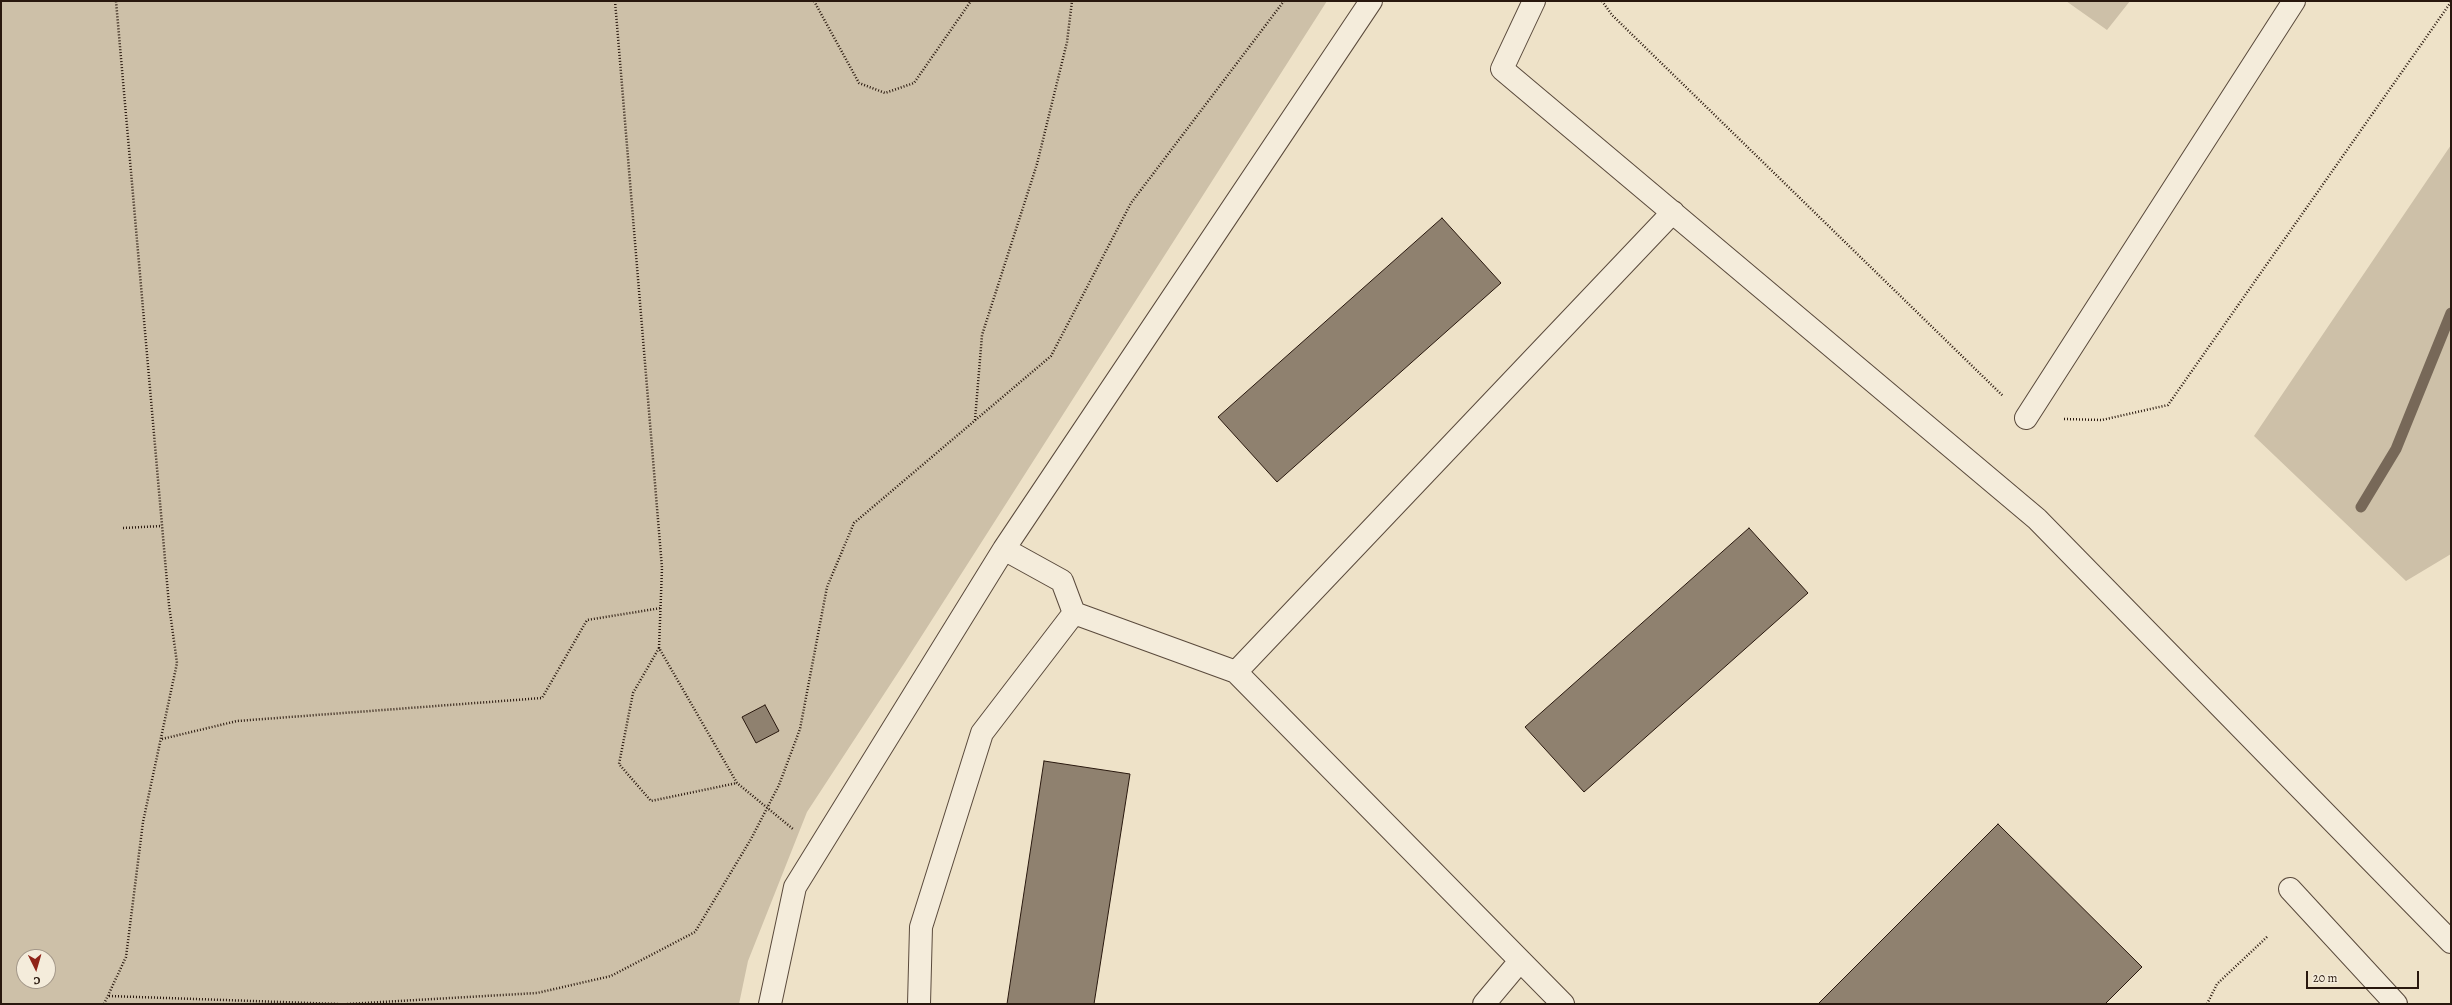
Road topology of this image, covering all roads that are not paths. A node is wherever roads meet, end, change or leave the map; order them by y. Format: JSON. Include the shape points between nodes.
{"nodes":[{"id":1,"x":1371,"y":1,"type":"edge"},
{"id":2,"x":1534,"y":1,"type":"edge"},
{"id":3,"x":2294,"y":1,"type":"edge"},
{"id":4,"x":1673,"y":212,"type":"junction"},
{"id":5,"x":2026,"y":418,"type":"road end"},
{"id":6,"x":1004,"y":549,"type":"junction"},
{"id":7,"x":1074,"y":613,"type":"junction"},
{"id":8,"x":1236,"y":672,"type":"junction"},
{"id":9,"x":2290,"y":889,"type":"dead end"},
{"id":10,"x":2451,"y":942,"type":"edge"},
{"id":11,"x":1520,"y":961,"type":"junction"},
{"id":12,"x":770,"y":1004,"type":"edge"},
{"id":13,"x":919,"y":1004,"type":"edge"},
{"id":14,"x":1484,"y":1004,"type":"edge"},
{"id":15,"x":1563,"y":1004,"type":"edge"},
{"id":16,"x":2396,"y":1004,"type":"edge"}],
"edges":[{"from":1,"to":6,"type":"street"},
{"from":2,"to":4,"type":"street","via":[[1502,69]]},
{"from":3,"to":5,"type":"street"},
{"from":4,"to":8,"type":"street"},
{"from":4,"to":10,"type":"street","via":[[2037,519]]},
{"from":6,"to":7,"type":"street","via":[[1062,581]]},
{"from":6,"to":12,"type":"street","via":[[795,887]]},
{"from":7,"to":8,"type":"street"},
{"from":7,"to":13,"type":"street","via":[[982,733],[921,927]]},
{"from":8,"to":11,"type":"street"},
{"from":9,"to":16,"type":"street"},
{"from":11,"to":14,"type":"street"},
{"from":11,"to":15,"type":"street"}]}
